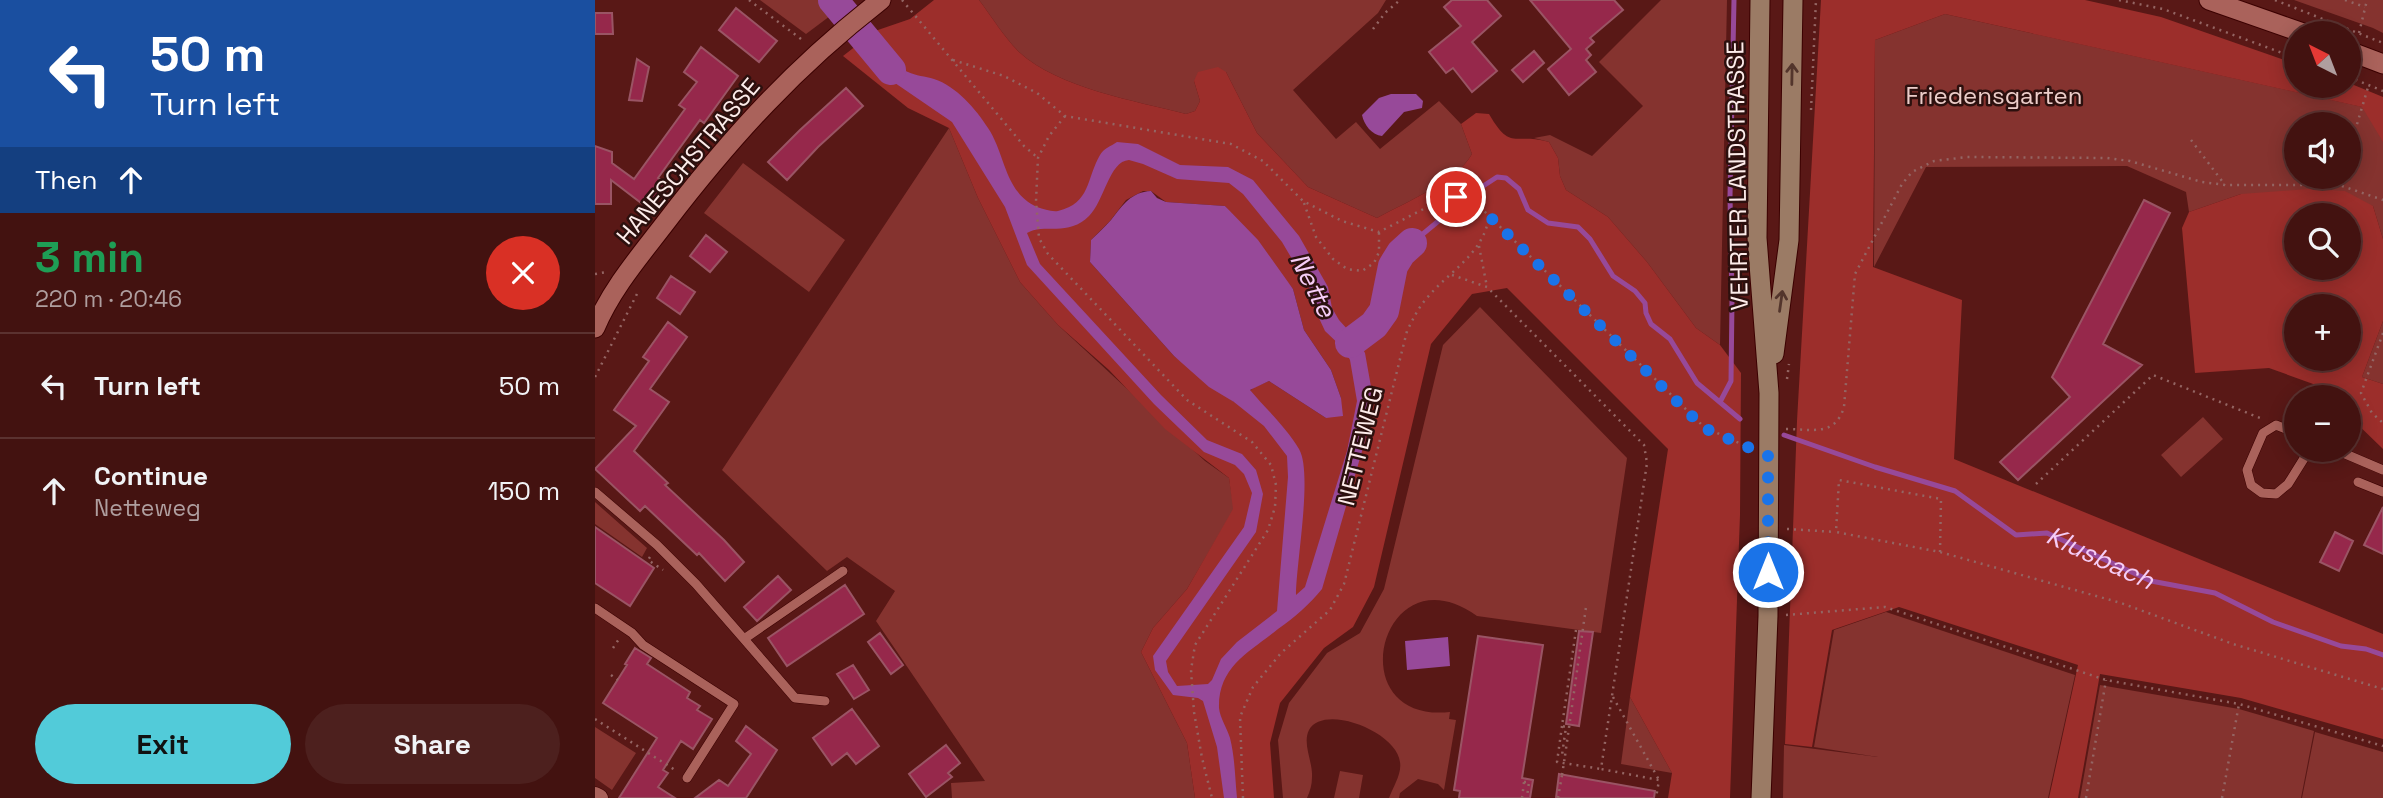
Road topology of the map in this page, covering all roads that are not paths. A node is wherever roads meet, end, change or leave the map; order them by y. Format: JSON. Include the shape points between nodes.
{"nodes":[{"id":1,"x":881,"y":0,"type":"edge"},
{"id":2,"x":1761,"y":0,"type":"edge"},
{"id":3,"x":1794,"y":0,"type":"edge"},
{"id":4,"x":2209,"y":0,"type":"edge"},
{"id":5,"x":2284,"y":26,"type":"edge"},
{"id":6,"x":2361,"y":56,"type":"edge"},
{"id":7,"x":2383,"y":64,"type":"edge"},
{"id":8,"x":600,"y":303,"type":"edge"},
{"id":9,"x":595,"y":328,"type":"edge"},
{"id":10,"x":1769,"y":393,"type":"junction"},
{"id":11,"x":2284,"y":428,"type":"edge"},
{"id":12,"x":2361,"y":461,"type":"edge"},
{"id":13,"x":2302,"y":462,"type":"edge"},
{"id":14,"x":2383,"y":470,"type":"edge"},
{"id":15,"x":2358,"y":482,"type":"dead end"},
{"id":16,"x":595,"y":492,"type":"edge"},
{"id":17,"x":2383,"y":492,"type":"edge"},
{"id":18,"x":843,"y":571,"type":"dead end"},
{"id":19,"x":595,"y":608,"type":"edge"},
{"id":20,"x":744,"y":639,"type":"junction"},
{"id":21,"x":825,"y":701,"type":"dead end"},
{"id":22,"x":687,"y":778,"type":"road end"},
{"id":23,"x":1761,"y":798,"type":"edge"}],
"edges":[{"from":1,"to":8,"type":"street","name":"HANESCHSTRASSE","via":[[763,104]]},
{"from":2,"to":10,"type":"main road","name":"VEHRTER LANDSTRASSE","via":[[1757,238]]},
{"from":10,"to":3,"type":"main road","name":"VEHRTER LANDSTRASSE","one_way":true,"via":[[1789,240]]},
{"from":4,"to":5,"type":"street"},
{"from":6,"to":7,"type":"street"},
{"from":8,"to":9,"type":"street","name":"HANESCHSTRASSE"},
{"from":10,"to":23,"type":"main road","name":"VEHRTER LANDSTRASSE"},
{"from":11,"to":13,"type":"lane","via":[[2276,425],[2263,432],[2247,470],[2251,485],[2262,493],[2276,494]]},
{"from":12,"to":14,"type":"lane"},
{"from":15,"to":17,"type":"lane"},
{"from":16,"to":20,"type":"lane","via":[[657,545]]},
{"from":18,"to":20,"type":"lane"},
{"from":19,"to":22,"type":"lane","via":[[734,704]]},
{"from":20,"to":21,"type":"lane","via":[[795,698]]}]}
